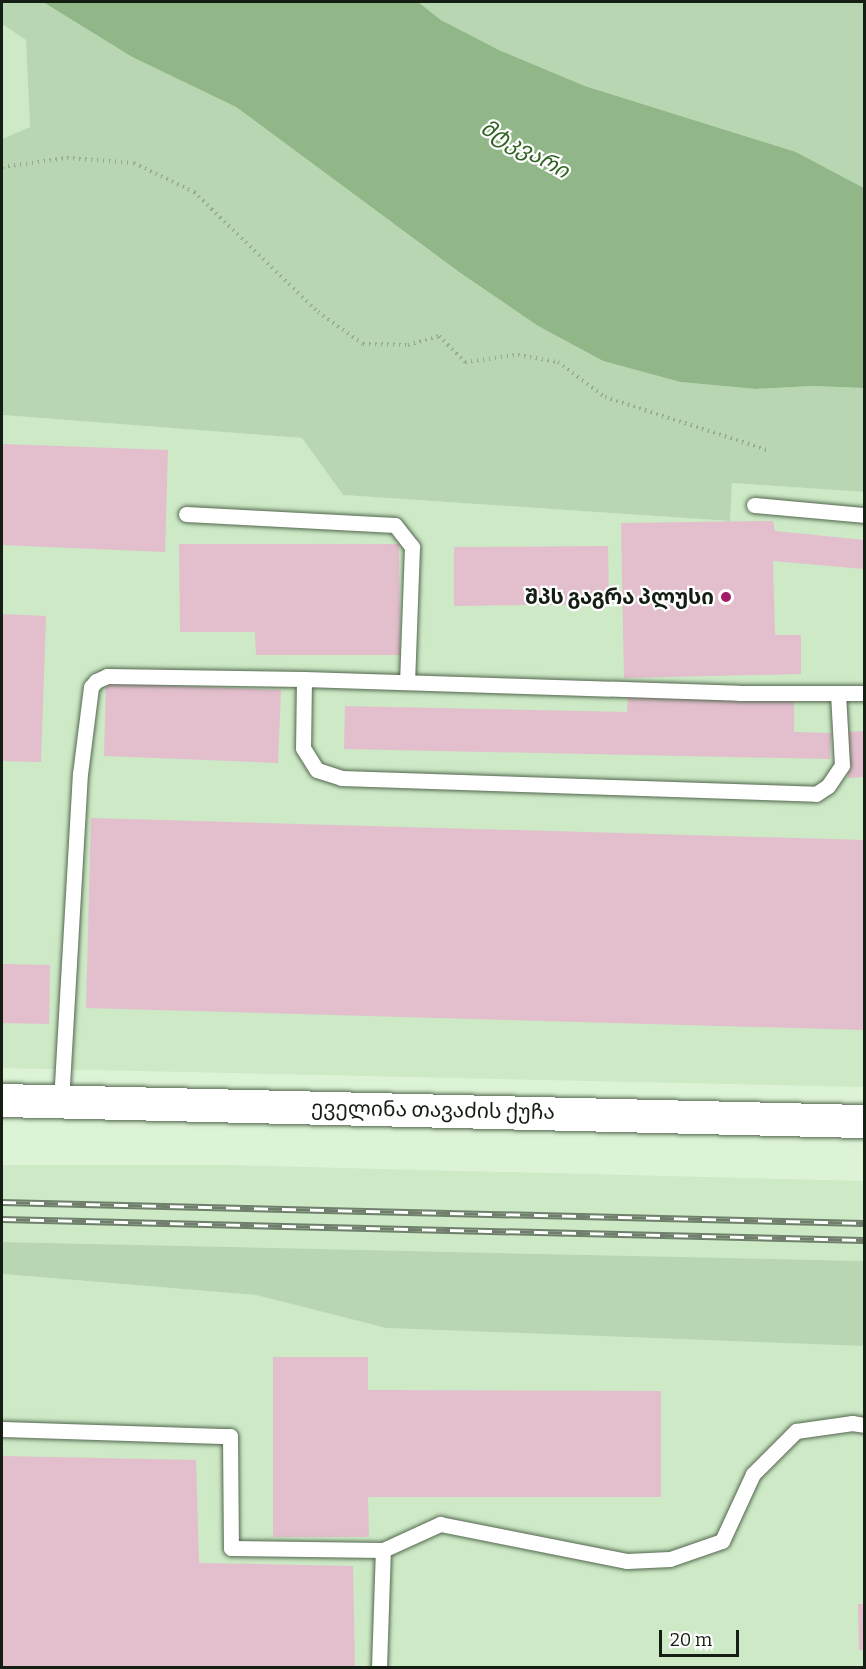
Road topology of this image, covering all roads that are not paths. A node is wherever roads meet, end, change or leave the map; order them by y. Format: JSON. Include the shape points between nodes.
{"nodes":[{"id":1,"x":754,"y":505,"type":"dead end"},
{"id":2,"x":186,"y":514,"type":"dead end"},
{"id":3,"x":864,"y":515,"type":"edge"},
{"id":4,"x":304,"y":679,"type":"junction"},
{"id":5,"x":407,"y":681,"type":"junction"},
{"id":6,"x":838,"y":693,"type":"junction"},
{"id":7,"x":864,"y":693,"type":"edge"},
{"id":8,"x":2,"y":1100,"type":"edge"},
{"id":9,"x":61,"y":1102,"type":"junction"},
{"id":10,"x":864,"y":1120,"type":"edge"},
{"id":11,"x":864,"y":1425,"type":"edge"},
{"id":12,"x":2,"y":1429,"type":"edge"},
{"id":13,"x":383,"y":1550,"type":"junction"},
{"id":14,"x":379,"y":1668,"type":"edge"}],
"edges":[{"from":1,"to":3,"type":"lane"},
{"from":2,"to":5,"type":"lane","via":[[395,525],[412,547]]},
{"from":4,"to":5,"type":"lane"},
{"from":4,"to":6,"type":"lane","via":[[303,748],[317,770],[341,778],[816,794],[828,786],[842,765]]},
{"from":4,"to":9,"type":"lane","via":[[107,676],[91,687],[80,774]]},
{"from":5,"to":6,"type":"lane"},
{"from":6,"to":7,"type":"lane"},
{"from":8,"to":9,"type":"main road","name":"ეველინა თავაძის ქუჩა"},
{"from":9,"to":10,"type":"main road","name":"ეველინა თავაძის ქუჩა"},
{"from":11,"to":13,"type":"lane","via":[[852,1423],[796,1431],[753,1474],[722,1541],[670,1559],[627,1561],[440,1524]]},
{"from":12,"to":13,"type":"lane","via":[[230,1436],[231,1548]]},
{"from":13,"to":14,"type":"lane"}]}
